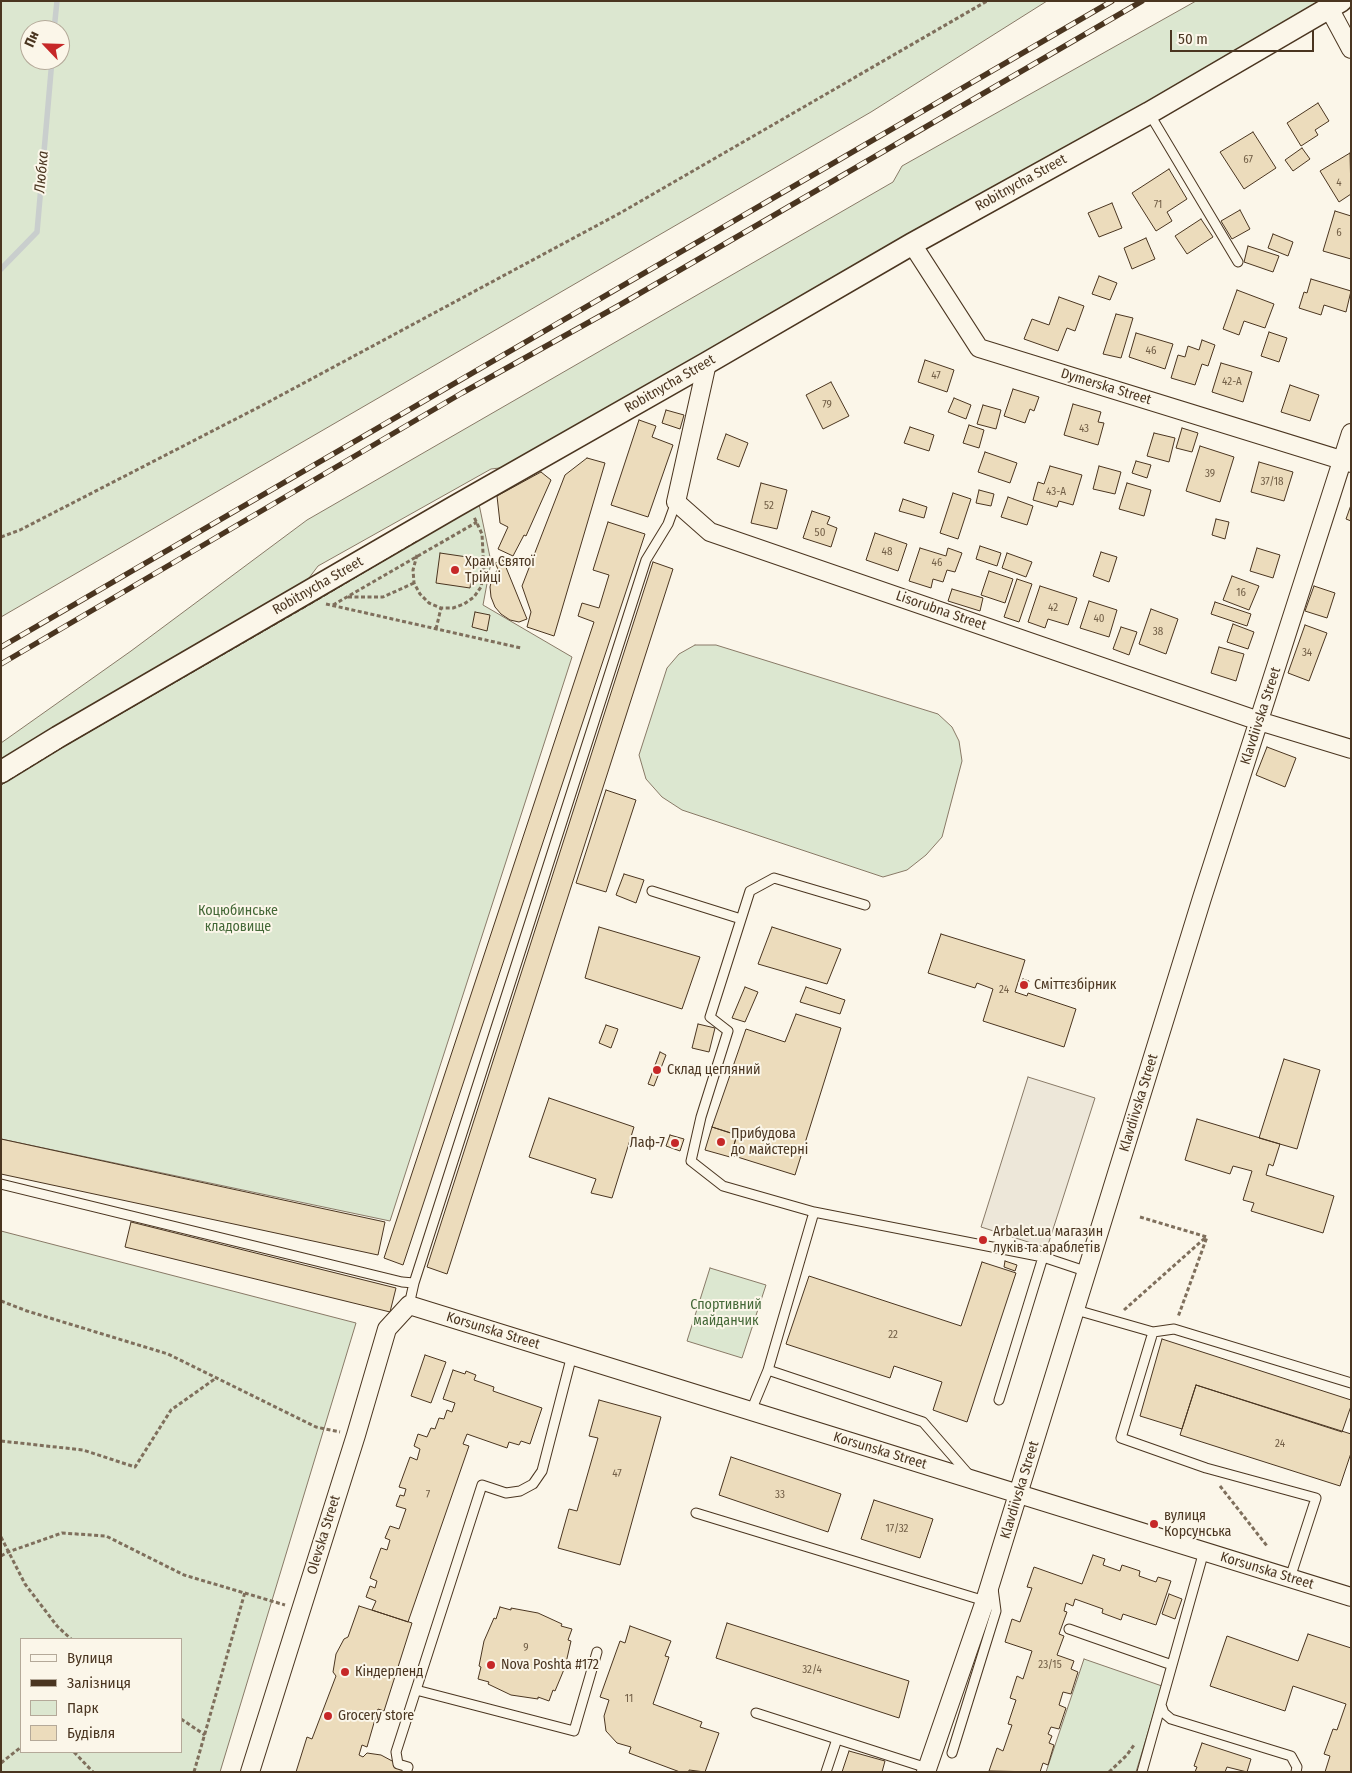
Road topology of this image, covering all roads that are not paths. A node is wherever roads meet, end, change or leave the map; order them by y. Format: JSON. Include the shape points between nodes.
{"nodes":[{"id":1,"x":1335,"y":4,"type":"edge"},
{"id":2,"x":1351,"y":49,"type":"edge"},
{"id":3,"x":1149,"y":113,"type":"junction"},
{"id":4,"x":912,"y":244,"type":"junction"},
{"id":5,"x":1238,"y":262,"type":"dead end"},
{"id":6,"x":707,"y":363,"type":"junction"},
{"id":7,"x":1351,"y":433,"type":"edge"},
{"id":8,"x":1346,"y":462,"type":"edge"},
{"id":9,"x":676,"y":502,"type":"junction"},
{"id":10,"x":1259,"y":721,"type":"junction"},
{"id":11,"x":1351,"y":749,"type":"edge"},
{"id":12,"x":1,"y":772,"type":"edge"},
{"id":13,"x":652,"y":891,"type":"dead end"},
{"id":14,"x":865,"y":905,"type":"dead end"},
{"id":15,"x":741,"y":920,"type":"junction"},
{"id":16,"x":1,"y":1184,"type":"edge"},
{"id":17,"x":814,"y":1212,"type":"junction"},
{"id":18,"x":1043,"y":1257,"type":"junction"},
{"id":19,"x":1088,"y":1272,"type":"junction"},
{"id":20,"x":414,"y":1283,"type":"junction"},
{"id":21,"x":409,"y":1305,"type":"junction"},
{"id":22,"x":1076,"y":1310,"type":"junction"},
{"id":23,"x":1153,"y":1332,"type":"junction"},
{"id":24,"x":572,"y":1355,"type":"junction"},
{"id":25,"x":768,"y":1370,"type":"junction"},
{"id":26,"x":1351,"y":1383,"type":"edge"},
{"id":27,"x":999,"y":1400,"type":"dead end"},
{"id":28,"x":751,"y":1411,"type":"junction"},
{"id":29,"x":973,"y":1480,"type":"junction"},
{"id":30,"x":1018,"y":1494,"type":"junction"},
{"id":31,"x":696,"y":1514,"type":"dead end"},
{"id":32,"x":1204,"y":1551,"type":"junction"},
{"id":33,"x":992,"y":1578,"type":"junction"},
{"id":34,"x":1290,"y":1578,"type":"junction"},
{"id":35,"x":1351,"y":1596,"type":"edge"},
{"id":36,"x":985,"y":1601,"type":"junction"},
{"id":37,"x":1069,"y":1629,"type":"dead end"},
{"id":38,"x":597,"y":1652,"type":"dead end"},
{"id":39,"x":1172,"y":1666,"type":"junction"},
{"id":40,"x":416,"y":1690,"type":"junction"},
{"id":41,"x":1161,"y":1705,"type":"junction"},
{"id":42,"x":756,"y":1712,"type":"dead end"},
{"id":43,"x":836,"y":1739,"type":"junction"},
{"id":44,"x":952,"y":1753,"type":"dead end"},
{"id":45,"x":407,"y":1770,"type":"dead end"},
{"id":46,"x":926,"y":1770,"type":"edge"},
{"id":47,"x":250,"y":1772,"type":"edge"},
{"id":48,"x":826,"y":1772,"type":"edge"},
{"id":49,"x":1142,"y":1772,"type":"edge"},
{"id":50,"x":1296,"y":1772,"type":"edge"}],
"edges":[{"from":1,"to":2,"type":"street"},
{"from":1,"to":3,"type":"street","name":"Robitnycha Street"},
{"from":3,"to":4,"type":"street","name":"Robitnycha Street"},
{"from":3,"to":5,"type":"lane"},
{"from":4,"to":6,"type":"street","name":"Robitnycha Street"},
{"from":4,"to":8,"type":"street","name":"Dymerska Street","via":[[979,348]]},
{"from":6,"to":9,"type":"street"},
{"from":6,"to":12,"type":"street","name":"Robitnycha Street"},
{"from":7,"to":8,"type":"street","name":"Klavdiivska Street"},
{"from":8,"to":10,"type":"street","name":"Klavdiivska Street"},
{"from":9,"to":10,"type":"street","name":"Lisorubna Street","via":[[710,532]]},
{"from":9,"to":20,"type":"lane","via":[[668,524],[646,560]]},
{"from":10,"to":11,"type":"street","name":"Lisorubna Street"},
{"from":10,"to":19,"type":"street","name":"Klavdiivska Street"},
{"from":13,"to":15,"type":"lane"},
{"from":14,"to":15,"type":"lane","via":[[774,878],[750,891]]},
{"from":15,"to":17,"type":"lane","via":[[710,1017],[728,1031],[690,1161],[723,1186]]},
{"from":16,"to":20,"type":"lane"},
{"from":17,"to":18,"type":"lane"},
{"from":17,"to":25,"type":"lane"},
{"from":18,"to":19,"type":"lane"},
{"from":18,"to":27,"type":"lane"},
{"from":19,"to":22,"type":"street","name":"Klavdiivska Street"},
{"from":20,"to":21,"type":"lane"},
{"from":21,"to":24,"type":"street","name":"Korsunska Street"},
{"from":21,"to":47,"type":"street","name":"Olevska Street","via":[[387,1329]]},
{"from":22,"to":23,"type":"lane"},
{"from":22,"to":30,"type":"street","name":"Klavdiivska Street"},
{"from":23,"to":26,"type":"lane","via":[[1174,1329]]},
{"from":23,"to":34,"type":"lane","via":[[1121,1438],[1206,1468],[1316,1498]]},
{"from":24,"to":28,"type":"street","name":"Korsunska Street"},
{"from":24,"to":40,"type":"lane","via":[[542,1471],[533,1484],[520,1491],[506,1493],[482,1485]]},
{"from":25,"to":28,"type":"lane"},
{"from":25,"to":29,"type":"lane","via":[[923,1422]]},
{"from":28,"to":29,"type":"street","name":"Korsunska Street"},
{"from":29,"to":30,"type":"street","name":"Korsunska Street"},
{"from":30,"to":32,"type":"street","name":"Korsunska Street"},
{"from":30,"to":33,"type":"street","name":"Klavdiivska Street"},
{"from":31,"to":36,"type":"lane"},
{"from":32,"to":34,"type":"street","name":"Korsunska Street"},
{"from":32,"to":39,"type":"lane"},
{"from":33,"to":36,"type":"street","name":"Klavdiivska Street"},
{"from":33,"to":44,"type":"lane","via":[[996,1611]]},
{"from":34,"to":35,"type":"street","name":"Korsunska Street"},
{"from":36,"to":46,"type":"street","name":"Klavdiivska Street"},
{"from":37,"to":39,"type":"lane"},
{"from":38,"to":40,"type":"lane","via":[[574,1731]]},
{"from":39,"to":41,"type":"lane"},
{"from":40,"to":45,"type":"lane","via":[[396,1752],[398,1764]]},
{"from":41,"to":49,"type":"lane"},
{"from":41,"to":50,"type":"lane","via":[[1171,1719],[1291,1756]]},
{"from":42,"to":43,"type":"lane"},
{"from":43,"to":46,"type":"lane"},
{"from":43,"to":48,"type":"lane"}]}
